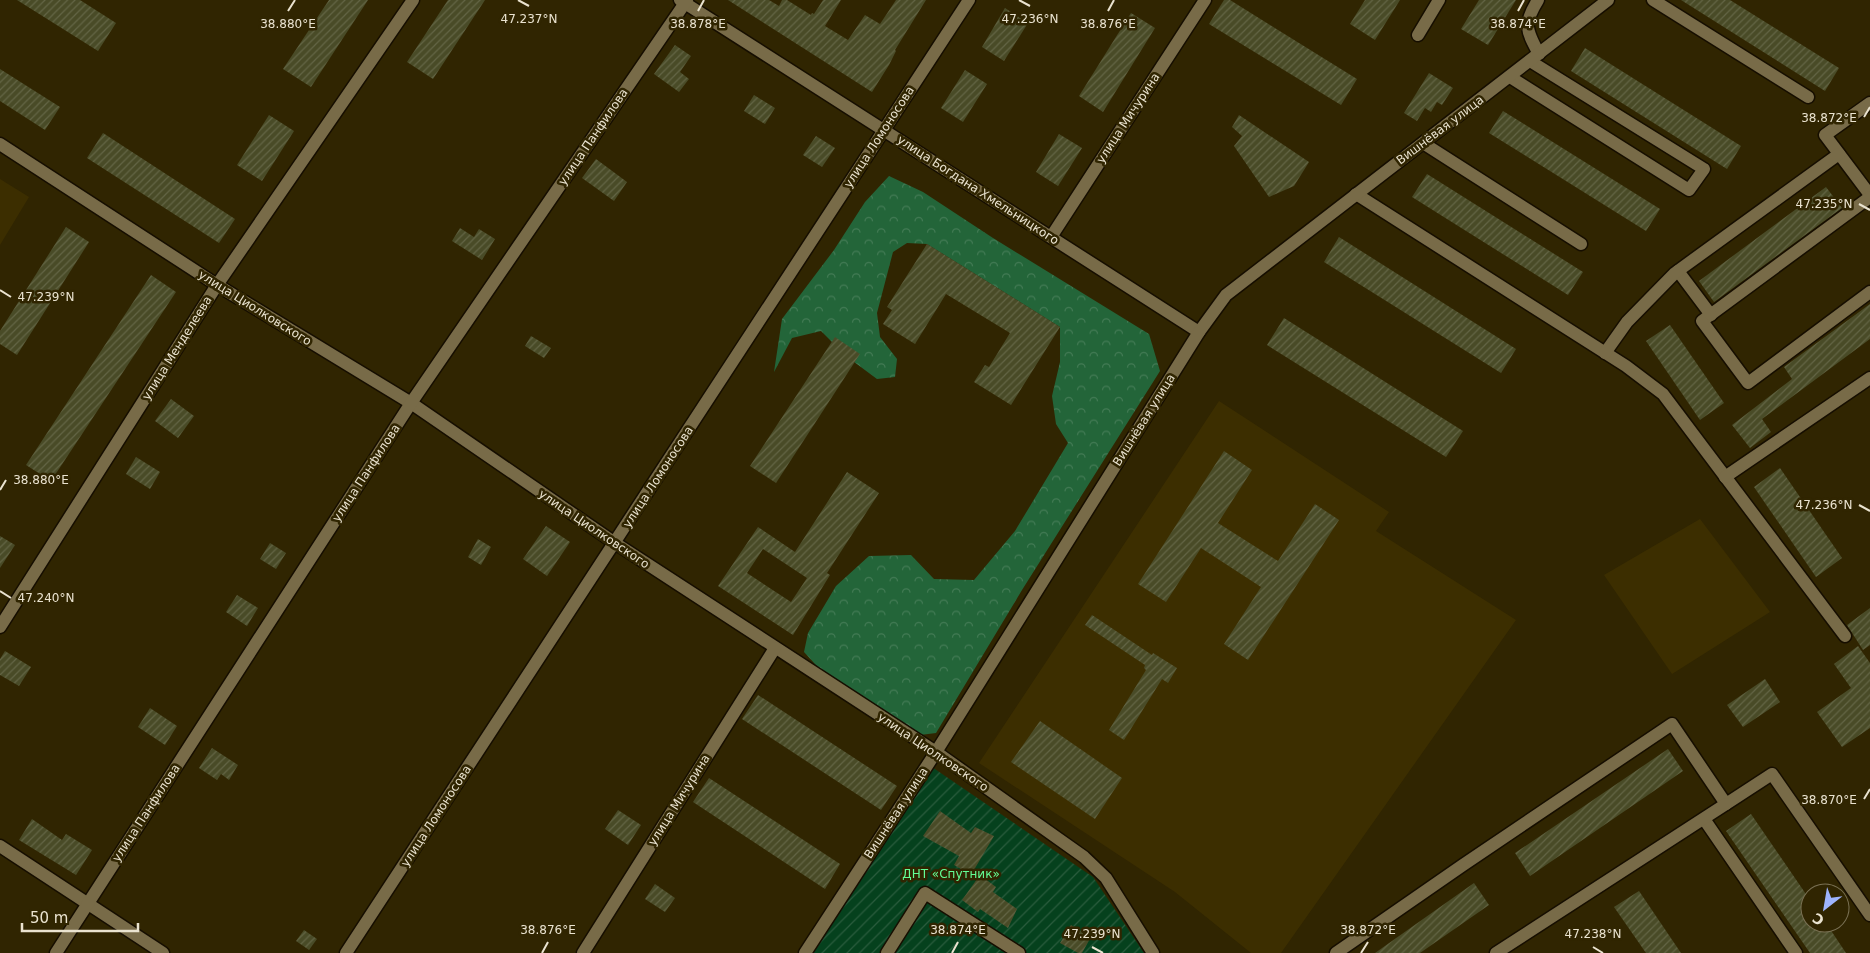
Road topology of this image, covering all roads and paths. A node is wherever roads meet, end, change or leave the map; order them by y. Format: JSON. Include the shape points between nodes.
{"nodes":[{"id":1,"x":413,"y":0,"type":"edge"},
{"id":2,"x":969,"y":0,"type":"edge"},
{"id":3,"x":1204,"y":0,"type":"edge"},
{"id":4,"x":1439,"y":0,"type":"edge"},
{"id":5,"x":1538,"y":0,"type":"edge"},
{"id":6,"x":1608,"y":0,"type":"edge"},
{"id":7,"x":1653,"y":0,"type":"edge"},
{"id":8,"x":684,"y":1,"type":"edge"},
{"id":9,"x":1418,"y":35,"type":"dead end"},
{"id":10,"x":1535,"y":57,"type":"junction"},
{"id":11,"x":1510,"y":77,"type":"junction"},
{"id":12,"x":1808,"y":97,"type":"dead end"},
{"id":13,"x":1870,"y":103,"type":"edge"},
{"id":14,"x":884,"y":130,"type":"junction"},
{"id":15,"x":1423,"y":143,"type":"junction"},
{"id":16,"x":0,"y":144,"type":"edge"},
{"id":17,"x":1839,"y":154,"type":"junction"},
{"id":18,"x":1356,"y":194,"type":"junction"},
{"id":19,"x":1870,"y":196,"type":"edge"},
{"id":20,"x":1051,"y":237,"type":"junction"},
{"id":21,"x":1581,"y":244,"type":"dead end"},
{"id":22,"x":1678,"y":271,"type":"junction"},
{"id":23,"x":217,"y":285,"type":"junction"},
{"id":24,"x":1870,"y":292,"type":"edge"},
{"id":25,"x":1711,"y":315,"type":"junction"},
{"id":26,"x":1199,"y":332,"type":"junction"},
{"id":27,"x":1605,"y":352,"type":"junction"},
{"id":28,"x":1870,"y":378,"type":"edge"},
{"id":29,"x":411,"y":403,"type":"junction"},
{"id":30,"x":1725,"y":477,"type":"junction"},
{"id":31,"x":615,"y":543,"type":"junction"},
{"id":32,"x":0,"y":627,"type":"edge"},
{"id":33,"x":1845,"y":636,"type":"dead end"},
{"id":34,"x":775,"y":648,"type":"junction"},
{"id":35,"x":936,"y":752,"type":"junction"},
{"id":36,"x":1726,"y":804,"type":"junction"},
{"id":37,"x":1704,"y":819,"type":"junction"},
{"id":38,"x":0,"y":846,"type":"edge"},
{"id":39,"x":88,"y":903,"type":"junction"},
{"id":40,"x":1870,"y":915,"type":"edge"},
{"id":41,"x":56,"y":953,"type":"edge"},
{"id":42,"x":163,"y":953,"type":"edge"},
{"id":43,"x":346,"y":953,"type":"edge"},
{"id":44,"x":583,"y":953,"type":"edge"},
{"id":45,"x":805,"y":953,"type":"edge"},
{"id":46,"x":887,"y":953,"type":"edge"},
{"id":47,"x":1019,"y":953,"type":"edge"},
{"id":48,"x":1153,"y":953,"type":"edge"},
{"id":49,"x":1336,"y":953,"type":"edge"},
{"id":50,"x":1496,"y":953,"type":"edge"},
{"id":51,"x":1796,"y":953,"type":"edge"}],
"edges":[{"from":1,"to":23,"type":"street","name":"улица Менделеева"},
{"from":2,"to":14,"type":"street","name":"улица Ломоносова"},
{"from":3,"to":20,"type":"street","name":"улица Мичурина"},
{"from":4,"to":9,"type":"street"},
{"from":5,"to":10,"type":"street","via":[[1529,15],[1527,27]]},
{"from":6,"to":10,"type":"street","name":"Вишнёвая улица"},
{"from":7,"to":12,"type":"street"},
{"from":8,"to":14,"type":"street","name":"улица Богдана Хмельницкого"},
{"from":8,"to":29,"type":"street","name":"улица Панфилова"},
{"from":10,"to":11,"type":"street","name":"Вишнёвая улица"},
{"from":10,"to":11,"type":"street","via":[[1704,169],[1689,190]]},
{"from":11,"to":15,"type":"street","name":"Вишнёвая улица"},
{"from":13,"to":17,"type":"street","via":[[1825,135]]},
{"from":14,"to":20,"type":"street","name":"улица Богдана Хмельницкого"},
{"from":14,"to":31,"type":"street","name":"улица Ломоносова"},
{"from":15,"to":18,"type":"street","name":"Вишнёвая улица"},
{"from":15,"to":21,"type":"street"},
{"from":16,"to":23,"type":"street","name":"улица Циолковского"},
{"from":17,"to":19,"type":"street"},
{"from":17,"to":22,"type":"street"},
{"from":18,"to":26,"type":"street","name":"Вишнёвая улица","via":[[1226,295]]},
{"from":18,"to":27,"type":"street"},
{"from":19,"to":25,"type":"street"},
{"from":20,"to":26,"type":"street","name":"улица Богдана Хмельницкого"},
{"from":22,"to":25,"type":"street"},
{"from":22,"to":27,"type":"street","via":[[1627,322]]},
{"from":23,"to":29,"type":"street","name":"улица Циолковского"},
{"from":23,"to":32,"type":"street","name":"улица Менделеева"},
{"from":24,"to":25,"type":"street","via":[[1748,383],[1702,321]]},
{"from":26,"to":35,"type":"street","name":"Вишнёвая улица"},
{"from":27,"to":30,"type":"street","via":[[1663,394]]},
{"from":28,"to":30,"type":"street"},
{"from":29,"to":31,"type":"street","name":"улица Циолковского"},
{"from":29,"to":39,"type":"street","name":"улица Панфилова"},
{"from":30,"to":33,"type":"street"},
{"from":31,"to":34,"type":"street","name":"улица Циолковского"},
{"from":31,"to":43,"type":"street","name":"улица Ломоносова"},
{"from":34,"to":35,"type":"street","name":"улица Циолковского"},
{"from":34,"to":44,"type":"street","name":"улица Мичурина"},
{"from":35,"to":45,"type":"street","name":"Вишнёвая улица"},
{"from":35,"to":48,"type":"street","name":"улица Циолковского","via":[[1084,858],[1106,878]]},
{"from":36,"to":37,"type":"street"},
{"from":36,"to":40,"type":"street","via":[[1772,774]]},
{"from":36,"to":49,"type":"street","via":[[1672,724]]},
{"from":37,"to":50,"type":"street"},
{"from":37,"to":51,"type":"street"},
{"from":38,"to":39,"type":"street"},
{"from":39,"to":41,"type":"street","name":"улица Панфилова"},
{"from":39,"to":42,"type":"street"},
{"from":46,"to":47,"type":"street","via":[[925,893]]}]}
